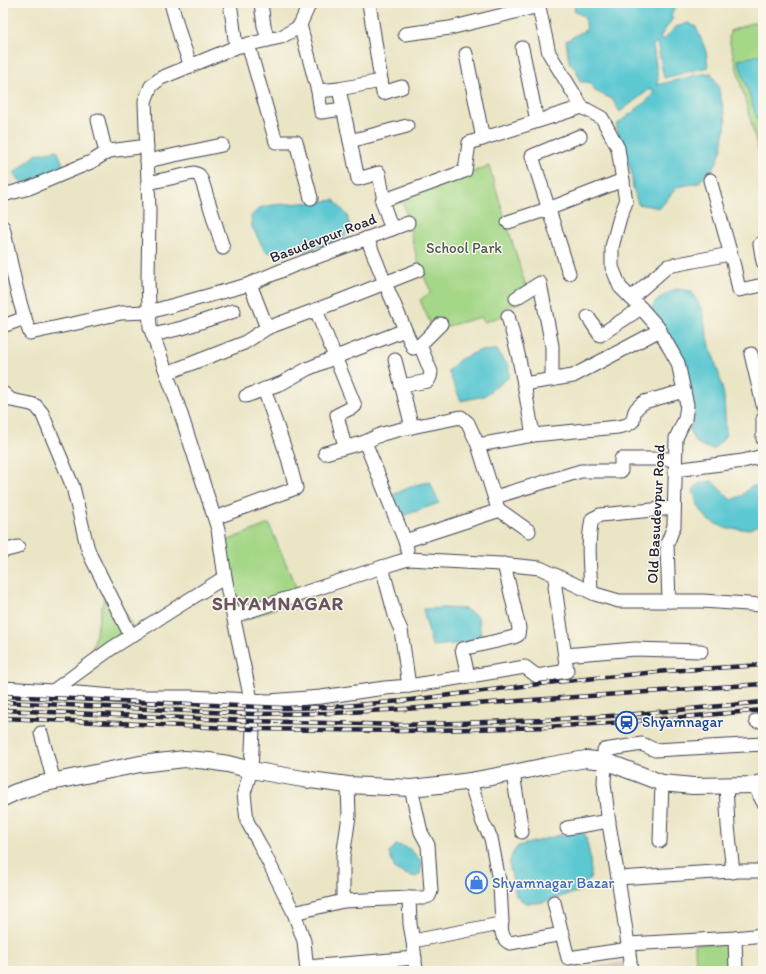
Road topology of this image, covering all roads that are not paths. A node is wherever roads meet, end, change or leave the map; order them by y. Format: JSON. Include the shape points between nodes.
{"nodes":[{"id":1,"x":171,"y":3,"type":"edge"},
{"id":2,"x":230,"y":3,"type":"edge"},
{"id":3,"x":261,"y":3,"type":"edge"},
{"id":4,"x":310,"y":3,"type":"edge"},
{"id":5,"x":369,"y":3,"type":"edge"},
{"id":6,"x":539,"y":5,"type":"edge"},
{"id":7,"x":300,"y":25,"type":"junction"},
{"id":8,"x":405,"y":34,"type":"dead end"},
{"id":9,"x":268,"y":40,"type":"junction"},
{"id":10,"x":242,"y":46,"type":"junction"},
{"id":11,"x":522,"y":48,"type":"dead end"},
{"id":12,"x":466,"y":54,"type":"dead end"},
{"id":13,"x":191,"y":66,"type":"junction"},
{"id":14,"x":381,"y":81,"type":"junction"},
{"id":15,"x":402,"y":87,"type":"dead end"},
{"id":16,"x":339,"y":89,"type":"junction"},
{"id":17,"x":318,"y":91,"type":"junction"},
{"id":18,"x":582,"y":107,"type":"junction"},
{"id":19,"x":343,"y":109,"type":"junction"},
{"id":20,"x":98,"y":120,"type":"dead end"},
{"id":21,"x":537,"y":121,"type":"junction"},
{"id":22,"x":406,"y":126,"type":"dead end"},
{"id":23,"x":580,"y":136,"type":"dead end"},
{"id":24,"x":484,"y":139,"type":"junction"},
{"id":25,"x":350,"y":141,"type":"junction"},
{"id":26,"x":222,"y":145,"type":"dead end"},
{"id":27,"x":147,"y":146,"type":"junction"},
{"id":28,"x":106,"y":153,"type":"junction"},
{"id":29,"x":148,"y":162,"type":"junction"},
{"id":30,"x":623,"y":180,"type":"junction"},
{"id":31,"x":710,"y":180,"type":"dead end"},
{"id":32,"x":148,"y":183,"type":"junction"},
{"id":33,"x":3,"y":195,"type":"edge"},
{"id":34,"x":311,"y":198,"type":"dead end"},
{"id":35,"x":384,"y":201,"type":"junction"},
{"id":36,"x":548,"y":209,"type":"junction"},
{"id":37,"x":508,"y":222,"type":"dead end"},
{"id":38,"x":408,"y":223,"type":"dead end"},
{"id":39,"x":3,"y":228,"type":"edge"},
{"id":40,"x":392,"y":229,"type":"junction"},
{"id":41,"x":367,"y":238,"type":"junction"},
{"id":42,"x":760,"y":244,"type":"dead end"},
{"id":43,"x":223,"y":248,"type":"dead end"},
{"id":44,"x":730,"y":254,"type":"junction"},
{"id":45,"x":763,"y":262,"type":"edge"},
{"id":46,"x":418,"y":270,"type":"dead end"},
{"id":47,"x":568,"y":273,"type":"dead end"},
{"id":48,"x":385,"y":283,"type":"junction"},
{"id":49,"x":250,"y":284,"type":"junction"},
{"id":50,"x":763,"y":285,"type":"edge"},
{"id":51,"x":516,"y":298,"type":"dead end"},
{"id":52,"x":631,"y":298,"type":"junction"},
{"id":53,"x":642,"y":308,"type":"junction"},
{"id":54,"x":316,"y":310,"type":"junction"},
{"id":55,"x":234,"y":311,"type":"dead end"},
{"id":56,"x":149,"y":312,"type":"junction"},
{"id":57,"x":508,"y":316,"type":"dead end"},
{"id":58,"x":588,"y":316,"type":"dead end"},
{"id":59,"x":25,"y":318,"type":"junction"},
{"id":60,"x":441,"y":324,"type":"dead end"},
{"id":61,"x":3,"y":326,"type":"edge"},
{"id":62,"x":267,"y":328,"type":"junction"},
{"id":63,"x":406,"y":330,"type":"junction"},
{"id":64,"x":660,"y":330,"type":"junction"},
{"id":65,"x":153,"y":335,"type":"junction"},
{"id":66,"x":420,"y":345,"type":"junction"},
{"id":67,"x":751,"y":354,"type":"dead end"},
{"id":68,"x":336,"y":357,"type":"junction"},
{"id":69,"x":395,"y":360,"type":"dead end"},
{"id":70,"x":167,"y":373,"type":"junction"},
{"id":71,"x":552,"y":380,"type":"junction"},
{"id":72,"x":524,"y":384,"type":"junction"},
{"id":73,"x":401,"y":386,"type":"junction"},
{"id":74,"x":264,"y":389,"type":"junction"},
{"id":75,"x":684,"y":391,"type":"junction"},
{"id":76,"x":3,"y":392,"type":"edge"},
{"id":77,"x":246,"y":396,"type":"dead end"},
{"id":78,"x":763,"y":405,"type":"edge"},
{"id":79,"x":763,"y":419,"type":"edge"},
{"id":80,"x":412,"y":427,"type":"junction"},
{"id":81,"x":533,"y":435,"type":"junction"},
{"id":82,"x":763,"y":439,"type":"edge"},
{"id":83,"x":365,"y":442,"type":"junction"},
{"id":84,"x":478,"y":444,"type":"junction"},
{"id":85,"x":345,"y":447,"type":"junction"},
{"id":86,"x":325,"y":453,"type":"dead end"},
{"id":87,"x":763,"y":456,"type":"edge"},
{"id":88,"x":675,"y":464,"type":"junction"},
{"id":89,"x":496,"y":503,"type":"junction"},
{"id":90,"x":674,"y":508,"type":"junction"},
{"id":91,"x":215,"y":518,"type":"junction"},
{"id":92,"x":529,"y":531,"type":"dead end"},
{"id":93,"x":405,"y":541,"type":"junction"},
{"id":94,"x":18,"y":547,"type":"dead end"},
{"id":95,"x":3,"y":551,"type":"edge"},
{"id":96,"x":408,"y":559,"type":"junction"},
{"id":97,"x":504,"y":564,"type":"junction"},
{"id":98,"x":382,"y":567,"type":"junction"},
{"id":99,"x":557,"y":576,"type":"junction"},
{"id":100,"x":225,"y":577,"type":"junction"},
{"id":101,"x":590,"y":591,"type":"junction"},
{"id":102,"x":669,"y":601,"type":"junction"},
{"id":103,"x":763,"y":604,"type":"edge"},
{"id":104,"x":234,"y":616,"type":"junction"},
{"id":105,"x":130,"y":636,"type":"junction"},
{"id":106,"x":701,"y":651,"type":"dead end"},
{"id":107,"x":565,"y":655,"type":"junction"},
{"id":108,"x":468,"y":676,"type":"junction"},
{"id":109,"x":409,"y":686,"type":"junction"},
{"id":110,"x":3,"y":688,"type":"edge"},
{"id":111,"x":53,"y":691,"type":"junction"},
{"id":112,"x":251,"y":700,"type":"junction"},
{"id":113,"x":40,"y":733,"type":"dead end"},
{"id":114,"x":763,"y":744,"type":"edge"},
{"id":115,"x":605,"y":761,"type":"junction"},
{"id":116,"x":251,"y":770,"type":"junction"},
{"id":117,"x":513,"y":773,"type":"junction"},
{"id":118,"x":470,"y":781,"type":"junction"},
{"id":119,"x":54,"y":782,"type":"junction"},
{"id":120,"x":662,"y":783,"type":"junction"},
{"id":121,"x":759,"y":784,"type":"edge"},
{"id":122,"x":348,"y":785,"type":"junction"},
{"id":123,"x":726,"y":785,"type":"junction"},
{"id":124,"x":410,"y":788,"type":"junction"},
{"id":125,"x":3,"y":798,"type":"edge"},
{"id":126,"x":763,"y":802,"type":"edge"},
{"id":127,"x":609,"y":821,"type":"junction"},
{"id":128,"x":567,"y":828,"type":"dead end"},
{"id":129,"x":522,"y":832,"type":"dead end"},
{"id":130,"x":660,"y":841,"type":"dead end"},
{"id":131,"x":763,"y":871,"type":"edge"},
{"id":132,"x":733,"y":872,"type":"junction"},
{"id":133,"x":618,"y":878,"type":"junction"},
{"id":134,"x":409,"y":898,"type":"junction"},
{"id":135,"x":343,"y":901,"type":"junction"},
{"id":136,"x":554,"y":902,"type":"dead end"},
{"id":137,"x":294,"y":913,"type":"junction"},
{"id":138,"x":501,"y":927,"type":"junction"},
{"id":139,"x":562,"y":934,"type":"junction"},
{"id":140,"x":763,"y":935,"type":"edge"},
{"id":141,"x":735,"y":938,"type":"junction"},
{"id":142,"x":413,"y":941,"type":"junction"},
{"id":143,"x":628,"y":946,"type":"junction"},
{"id":144,"x":416,"y":965,"type":"edge"},
{"id":145,"x":307,"y":969,"type":"edge"},
{"id":146,"x":631,"y":971,"type":"edge"},
{"id":147,"x":736,"y":971,"type":"edge"}],
"edges":[{"from":1,"to":13,"type":"street"},
{"from":2,"to":10,"type":"street"},
{"from":3,"to":9,"type":"street"},
{"from":4,"to":7,"type":"street"},
{"from":5,"to":14,"type":"street"},
{"from":6,"to":8,"type":"street","via":[[450,28]]},
{"from":6,"to":18,"type":"street","name":"Old Basudevpur Road","via":[[549,53]]},
{"from":7,"to":9,"type":"street","via":[[281,37]]},
{"from":7,"to":17,"type":"street"},
{"from":9,"to":10,"type":"street"},
{"from":10,"to":13,"type":"street"},
{"from":10,"to":34,"type":"street","via":[[276,142],[296,142]]},
{"from":11,"to":21,"type":"street"},
{"from":12,"to":24,"type":"street"},
{"from":13,"to":27,"type":"street","via":[[161,78],[151,86],[145,101]]},
{"from":14,"to":15,"type":"street","via":[[383,93]]},
{"from":14,"to":16,"type":"street"},
{"from":16,"to":17,"type":"street"},
{"from":16,"to":19,"type":"street"},
{"from":17,"to":19,"type":"street","via":[[321,112]]},
{"from":18,"to":21,"type":"street","name":"Basudevpur Road"},
{"from":18,"to":30,"type":"street","name":"Old Basudevpur Road","via":[[602,118],[618,148]]},
{"from":19,"to":25,"type":"street"},
{"from":20,"to":28,"type":"street"},
{"from":21,"to":24,"type":"street","name":"Basudevpur Road"},
{"from":22,"to":25,"type":"street"},
{"from":23,"to":36,"type":"street","via":[[532,156]]},
{"from":24,"to":35,"type":"street","name":"Basudevpur Road","via":[[469,143],[465,171]]},
{"from":25,"to":35,"type":"street","via":[[358,179],[379,173]]},
{"from":26,"to":29,"type":"street"},
{"from":27,"to":28,"type":"street"},
{"from":27,"to":29,"type":"street"},
{"from":28,"to":33,"type":"street","via":[[29,188]]},
{"from":29,"to":32,"type":"street"},
{"from":30,"to":36,"type":"street"},
{"from":30,"to":52,"type":"street","name":"Old Basudevpur Road","via":[[626,202],[612,247],[612,267],[620,287]]},
{"from":31,"to":44,"type":"street"},
{"from":32,"to":43,"type":"street","via":[[194,173],[199,175]]},
{"from":32,"to":56,"type":"street"},
{"from":35,"to":40,"type":"street","name":"Basudevpur Road"},
{"from":36,"to":37,"type":"street"},
{"from":36,"to":47,"type":"street"},
{"from":38,"to":40,"type":"street"},
{"from":39,"to":59,"type":"street"},
{"from":40,"to":41,"type":"street","name":"Basudevpur Road"},
{"from":41,"to":48,"type":"street"},
{"from":41,"to":49,"type":"street","name":"Basudevpur Road"},
{"from":42,"to":45,"type":"street"},
{"from":44,"to":50,"type":"street","via":[[739,290]]},
{"from":44,"to":52,"type":"street","via":[[668,266]]},
{"from":46,"to":48,"type":"street"},
{"from":48,"to":54,"type":"street"},
{"from":48,"to":63,"type":"street"},
{"from":49,"to":56,"type":"street","name":"Basudevpur Road"},
{"from":49,"to":62,"type":"street"},
{"from":51,"to":71,"type":"street","via":[[540,283],[552,346]]},
{"from":52,"to":53,"type":"street","name":"Old Basudevpur Road"},
{"from":53,"to":58,"type":"street","via":[[600,335]]},
{"from":53,"to":64,"type":"street","name":"Old Basudevpur Road"},
{"from":54,"to":62,"type":"street"},
{"from":54,"to":68,"type":"street"},
{"from":55,"to":65,"type":"street"},
{"from":56,"to":59,"type":"street","name":"Basudevpur Road","via":[[121,313],[30,332]]},
{"from":56,"to":65,"type":"street"},
{"from":57,"to":72,"type":"street"},
{"from":59,"to":61,"type":"street"},
{"from":60,"to":66,"type":"street"},
{"from":62,"to":70,"type":"street","via":[[244,343]]},
{"from":63,"to":66,"type":"street","via":[[414,348]]},
{"from":63,"to":68,"type":"street"},
{"from":64,"to":71,"type":"street","via":[[573,376]]},
{"from":64,"to":75,"type":"street","name":"Old Basudevpur Road","via":[[678,364]]},
{"from":65,"to":70,"type":"street"},
{"from":66,"to":73,"type":"street","via":[[431,372],[430,377],[428,381]]},
{"from":67,"to":78,"type":"street"},
{"from":68,"to":74,"type":"street"},
{"from":68,"to":85,"type":"street","via":[[355,406],[337,415]]},
{"from":69,"to":73,"type":"street"},
{"from":70,"to":91,"type":"street"},
{"from":71,"to":72,"type":"street"},
{"from":72,"to":81,"type":"street"},
{"from":73,"to":80,"type":"street"},
{"from":74,"to":77,"type":"street"},
{"from":74,"to":91,"type":"street","via":[[296,488]]},
{"from":75,"to":81,"type":"street","via":[[644,402],[634,410],[632,421],[627,425]]},
{"from":75,"to":88,"type":"street","name":"Old Basudevpur Road","via":[[687,405],[685,419],[676,438]]},
{"from":76,"to":105,"type":"street","via":[[11,400],[36,406],[42,413],[73,487],[91,557]]},
{"from":79,"to":82,"type":"street"},
{"from":80,"to":83,"type":"street","via":[[382,434]]},
{"from":80,"to":84,"type":"street","via":[[462,417],[468,423]]},
{"from":81,"to":84,"type":"street"},
{"from":83,"to":85,"type":"street"},
{"from":83,"to":93,"type":"street"},
{"from":84,"to":89,"type":"street"},
{"from":85,"to":86,"type":"street"},
{"from":87,"to":88,"type":"street","via":[[743,462]]},
{"from":88,"to":89,"type":"street","via":[[621,459],[622,471],[580,470]]},
{"from":88,"to":90,"type":"street","name":"Old Basudevpur Road"},
{"from":89,"to":92,"type":"street"},
{"from":89,"to":93,"type":"street","via":[[497,511],[494,513]]},
{"from":90,"to":101,"type":"street","via":[[600,515],[592,519]]},
{"from":90,"to":102,"type":"street","name":"Old Basudevpur Road","via":[[674,526],[668,544]]},
{"from":91,"to":100,"type":"street"},
{"from":93,"to":96,"type":"street"},
{"from":94,"to":95,"type":"street"},
{"from":96,"to":97,"type":"street"},
{"from":96,"to":98,"type":"street"},
{"from":97,"to":99,"type":"street","via":[[540,568]]},
{"from":97,"to":108,"type":"street","via":[[519,628],[518,635],[462,649]]},
{"from":98,"to":104,"type":"street"},
{"from":98,"to":109,"type":"street","via":[[401,630]]},
{"from":99,"to":101,"type":"street"},
{"from":99,"to":107,"type":"street","via":[[555,587]]},
{"from":100,"to":104,"type":"street"},
{"from":100,"to":105,"type":"street"},
{"from":101,"to":102,"type":"street","via":[[619,602]]},
{"from":102,"to":103,"type":"street"},
{"from":104,"to":112,"type":"street"},
{"from":105,"to":111,"type":"street"},
{"from":106,"to":107,"type":"street","via":[[635,649]]},
{"from":107,"to":108,"type":"street","via":[[567,671],[537,676],[525,667]]},
{"from":108,"to":109,"type":"street"},
{"from":109,"to":112,"type":"street","via":[[321,697]]},
{"from":110,"to":111,"type":"street"},
{"from":111,"to":112,"type":"street","via":[[126,697]]},
{"from":112,"to":116,"type":"street"},
{"from":113,"to":119,"type":"street"},
{"from":114,"to":115,"type":"street","via":[[655,750],[642,744],[604,750]]},
{"from":115,"to":117,"type":"main road","via":[[586,759]]},
{"from":115,"to":120,"type":"main road"},
{"from":115,"to":127,"type":"street","via":[[604,784]]},
{"from":116,"to":119,"type":"main road","via":[[209,761],[178,759],[140,764]]},
{"from":116,"to":122,"type":"main road"},
{"from":116,"to":137,"type":"street","via":[[244,793],[247,821]]},
{"from":117,"to":118,"type":"main road"},
{"from":117,"to":129,"type":"street"},
{"from":118,"to":124,"type":"main road"},
{"from":118,"to":138,"type":"street","via":[[483,823],[491,838],[500,886]]},
{"from":119,"to":125,"type":"main road"},
{"from":120,"to":123,"type":"main road","via":[[693,786]]},
{"from":120,"to":130,"type":"street"},
{"from":121,"to":123,"type":"main road"},
{"from":121,"to":126,"type":"street"},
{"from":122,"to":124,"type":"main road"},
{"from":122,"to":135,"type":"street","via":[[349,816],[343,857]]},
{"from":123,"to":132,"type":"street"},
{"from":124,"to":134,"type":"street","via":[[428,845],[432,891],[429,896],[423,898]]},
{"from":127,"to":128,"type":"street"},
{"from":127,"to":133,"type":"street"},
{"from":131,"to":132,"type":"street"},
{"from":132,"to":133,"type":"street"},
{"from":133,"to":143,"type":"street"},
{"from":134,"to":135,"type":"street"},
{"from":134,"to":142,"type":"street"},
{"from":135,"to":137,"type":"street"},
{"from":136,"to":139,"type":"street"},
{"from":137,"to":145,"type":"street","via":[[304,941]]},
{"from":138,"to":139,"type":"street","via":[[503,938],[510,943]]},
{"from":138,"to":142,"type":"street","via":[[494,925]]},
{"from":139,"to":143,"type":"street","via":[[568,958]]},
{"from":140,"to":141,"type":"street"},
{"from":141,"to":143,"type":"street"},
{"from":141,"to":147,"type":"street"},
{"from":142,"to":144,"type":"street"},
{"from":143,"to":146,"type":"street"},
{"from":144,"to":145,"type":"street"}]}
